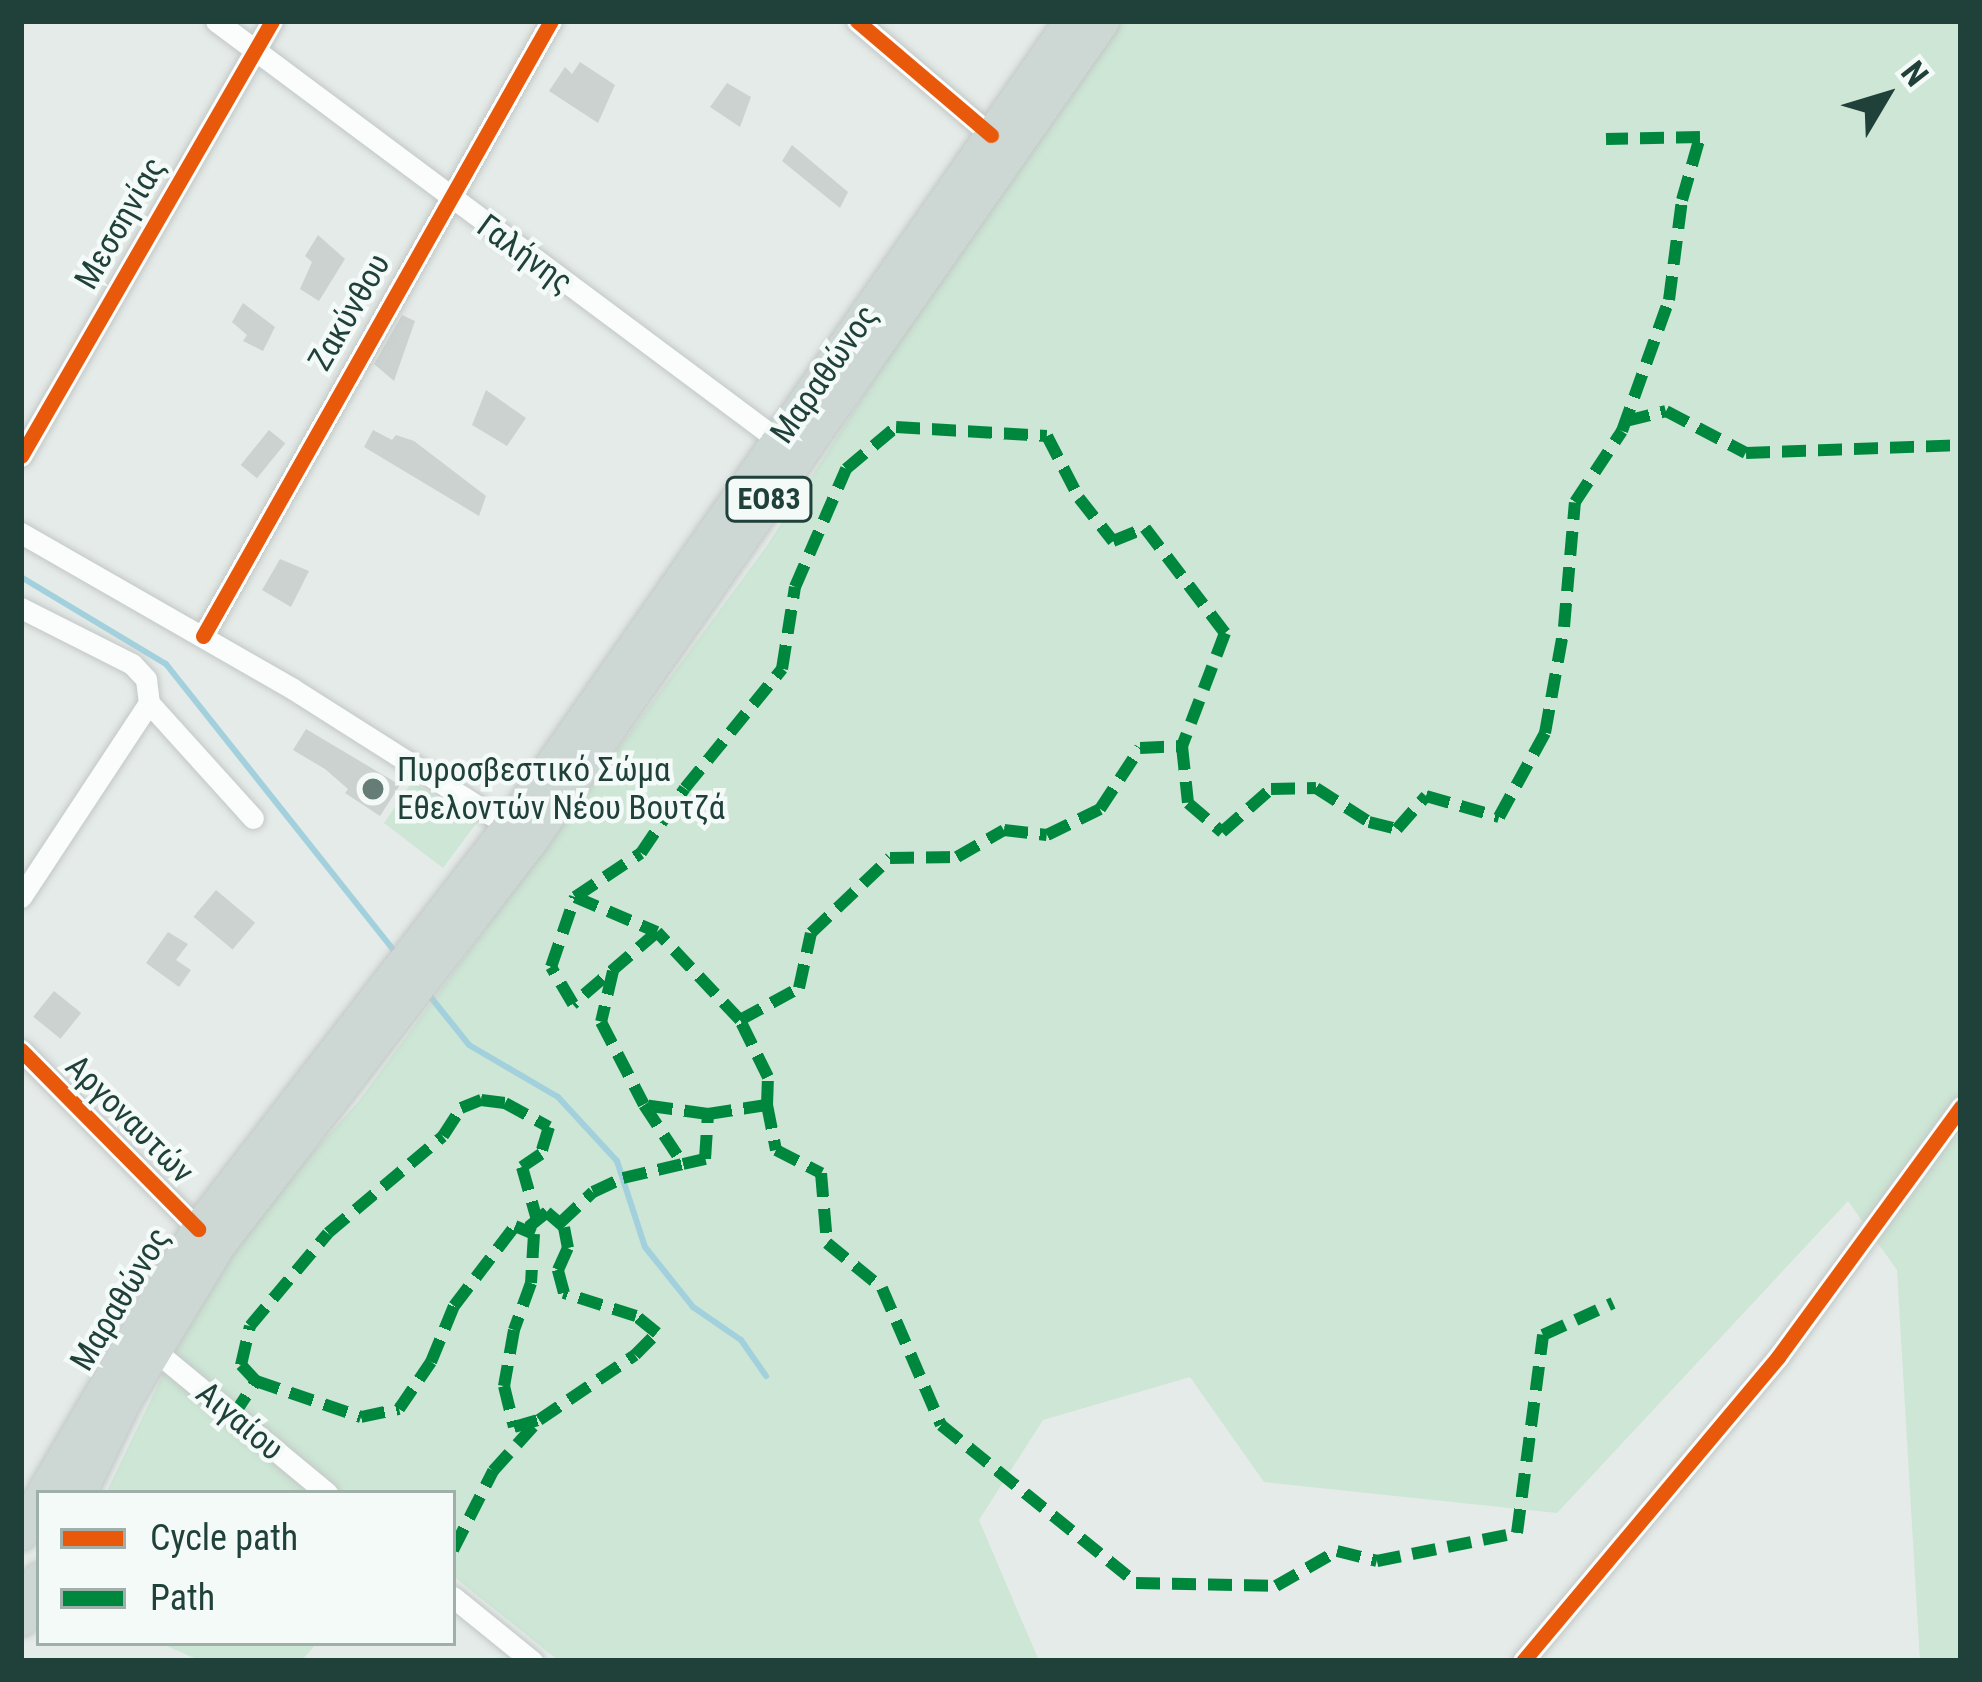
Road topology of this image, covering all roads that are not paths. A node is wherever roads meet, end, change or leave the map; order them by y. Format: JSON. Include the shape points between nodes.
{"nodes":[{"id":1,"x":216,"y":21,"type":"edge"},
{"id":2,"x":272,"y":21,"type":"edge"},
{"id":3,"x":550,"y":21,"type":"edge"},
{"id":4,"x":857,"y":21,"type":"edge"},
{"id":5,"x":1071,"y":21,"type":"edge"},
{"id":6,"x":1102,"y":21,"type":"edge"},
{"id":7,"x":255,"y":51,"type":"junction"},
{"id":8,"x":991,"y":135,"type":"junction"},
{"id":9,"x":450,"y":199,"type":"junction"},
{"id":10,"x":778,"y":440,"type":"junction"},
{"id":11,"x":21,"y":456,"type":"edge"},
{"id":12,"x":21,"y":533,"type":"edge"},
{"id":13,"x":21,"y":608,"type":"edge"},
{"id":14,"x":203,"y":636,"type":"junction"},
{"id":15,"x":149,"y":703,"type":"junction"},
{"id":16,"x":253,"y":818,"type":"dead end"},
{"id":17,"x":509,"y":826,"type":"junction"},
{"id":18,"x":21,"y":897,"type":"edge"},
{"id":19,"x":411,"y":974,"type":"junction"},
{"id":20,"x":21,"y":1050,"type":"edge"},
{"id":21,"x":1961,"y":1107,"type":"edge"},
{"id":22,"x":198,"y":1229,"type":"junction"},
{"id":23,"x":153,"y":1349,"type":"junction"},
{"id":24,"x":45,"y":1490,"type":"edge"},
{"id":25,"x":82,"y":1490,"type":"edge"},
{"id":26,"x":323,"y":1490,"type":"edge"},
{"id":27,"x":36,"y":1506,"type":"edge"},
{"id":28,"x":21,"y":1533,"type":"edge"},
{"id":29,"x":36,"y":1586,"type":"edge"},
{"id":30,"x":456,"y":1599,"type":"edge"},
{"id":31,"x":21,"y":1619,"type":"edge"},
{"id":32,"x":532,"y":1661,"type":"edge"},
{"id":33,"x":1523,"y":1661,"type":"edge"}],
"edges":[{"from":1,"to":7,"type":"street","name":"Γαλήνης"},
{"from":2,"to":7,"type":"street","name":"Μεσσηνίας"},
{"from":3,"to":9,"type":"street","name":"Ζακύνθου"},
{"from":4,"to":8,"type":"street"},
{"from":5,"to":8,"type":"main road","name":"Μαραθώνος","number":"ΕΟ83"},
{"from":6,"to":19,"type":"main road","name":"Μαραθώνος","number":"ΕΟ83","via":[[530,841]]},
{"from":7,"to":9,"type":"street","name":"Γαλήνης"},
{"from":7,"to":11,"type":"street","name":"Μεσσηνίας"},
{"from":8,"to":10,"type":"main road","name":"Μαραθώνος","number":"ΕΟ83"},
{"from":9,"to":10,"type":"street","name":"Γαλήνης"},
{"from":9,"to":14,"type":"street","name":"Ζακύνθου"},
{"from":10,"to":17,"type":"main road","name":"Μαραθώνος","number":"ΕΟ83"},
{"from":12,"to":14,"type":"street"},
{"from":13,"to":15,"type":"street","via":[[132,664],[146,679]]},
{"from":14,"to":17,"type":"street"},
{"from":15,"to":16,"type":"street"},
{"from":15,"to":18,"type":"street"},
{"from":17,"to":19,"type":"main road","name":"Μαραθώνος","number":"ΕΟ83"},
{"from":19,"to":22,"type":"main road","name":"Μαραθώνος","number":"ΕΟ83"},
{"from":19,"to":23,"type":"main road","name":"Μαραθώνος","number":"ΕΟ83"},
{"from":20,"to":22,"type":"street","name":"Αργοναυτών"},
{"from":21,"to":33,"type":"street","via":[[1778,1357]]},
{"from":22,"to":24,"type":"main road","name":"Μαραθώνος","number":"ΕΟ83"},
{"from":23,"to":25,"type":"main road","name":"Μαραθώνος","number":"ΕΟ83"},
{"from":23,"to":26,"type":"street","name":"Αιγαίου"},
{"from":27,"to":28,"type":"main road","name":"Μαραθώνος","number":"ΕΟ83"},
{"from":29,"to":31,"type":"main road"},
{"from":30,"to":32,"type":"street"}]}
